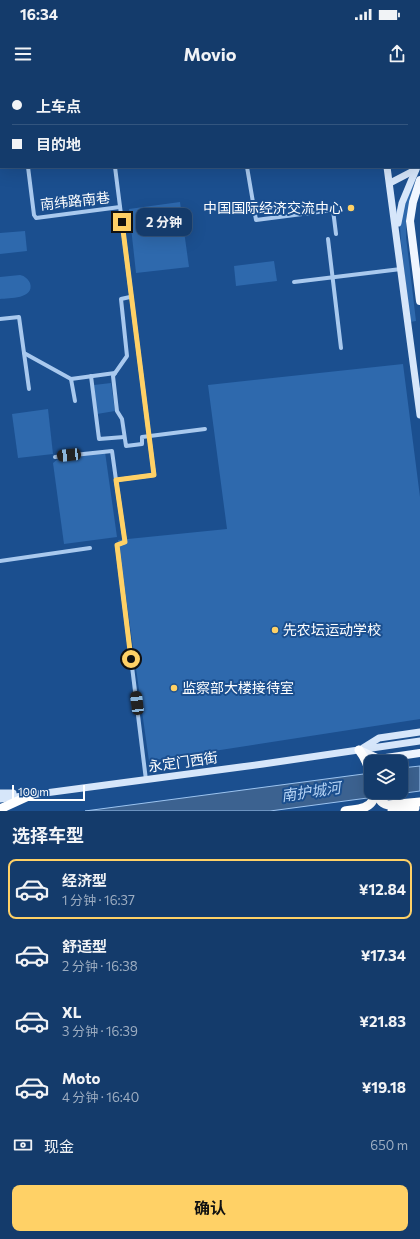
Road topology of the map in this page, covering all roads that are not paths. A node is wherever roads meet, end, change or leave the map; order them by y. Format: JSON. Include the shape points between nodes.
{"nodes":[{"id":1,"x":28,"y":168,"type":"edge"},
{"id":2,"x":115,"y":168,"type":"edge"},
{"id":3,"x":247,"y":168,"type":"edge"},
{"id":4,"x":387,"y":168,"type":"edge"},
{"id":5,"x":416,"y":169,"type":"edge"},
{"id":6,"x":420,"y":180,"type":"edge"},
{"id":7,"x":390,"y":184,"type":"junction"},
{"id":8,"x":120,"y":208,"type":"junction"},
{"id":9,"x":336,"y":234,"type":"dead end"},
{"id":10,"x":328,"y":239,"type":"dead end"},
{"id":11,"x":397,"y":240,"type":"junction"},
{"id":12,"x":401,"y":269,"type":"junction"},
{"id":13,"x":333,"y":278,"type":"junction"},
{"id":14,"x":294,"y":282,"type":"dead end"},
{"id":15,"x":130,"y":297,"type":"junction"},
{"id":16,"x":420,"y":301,"type":"edge"},
{"id":17,"x":0,"y":319,"type":"edge"},
{"id":18,"x":340,"y":348,"type":"dead end"},
{"id":19,"x":24,"y":352,"type":"junction"},
{"id":20,"x":115,"y":373,"type":"junction"},
{"id":21,"x":91,"y":376,"type":"junction"},
{"id":22,"x":71,"y":379,"type":"junction"},
{"id":23,"x":29,"y":389,"type":"dead end"},
{"id":24,"x":419,"y":398,"type":"edge"},
{"id":25,"x":75,"y":401,"type":"dead end"},
{"id":26,"x":420,"y":415,"type":"edge"},
{"id":27,"x":205,"y":429,"type":"dead end"},
{"id":28,"x":149,"y":437,"type":"junction"},
{"id":29,"x":124,"y":438,"type":"junction"},
{"id":30,"x":55,"y":457,"type":"dead end"},
{"id":31,"x":116,"y":480,"type":"junction"},
{"id":32,"x":90,"y":548,"type":"dead end"},
{"id":33,"x":0,"y":561,"type":"edge"},
{"id":34,"x":420,"y":732,"type":"edge"},
{"id":35,"x":420,"y":741,"type":"edge"},
{"id":36,"x":420,"y":744,"type":"edge"},
{"id":37,"x":360,"y":750,"type":"junction"},
{"id":38,"x":420,"y":753,"type":"edge"},
{"id":39,"x":408,"y":755,"type":"edge"},
{"id":40,"x":364,"y":756,"type":"edge"},
{"id":41,"x":146,"y":780,"type":"junction"},
{"id":42,"x":0,"y":793,"type":"edge"},
{"id":43,"x":33,"y":794,"type":"junction"},
{"id":44,"x":374,"y":799,"type":"edge"},
{"id":45,"x":379,"y":799,"type":"edge"},
{"id":46,"x":420,"y":802,"type":"edge"},
{"id":47,"x":2,"y":807,"type":"edge"},
{"id":48,"x":420,"y":808,"type":"edge"},
{"id":49,"x":345,"y":811,"type":"edge"},
{"id":50,"x":392,"y":811,"type":"edge"}],
"edges":[{"from":1,"to":8,"type":"street","name":"南纬路南巷","via":[[36,218]]},
{"from":2,"to":8,"type":"street"},
{"from":3,"to":9,"type":"street","via":[[256,220],[333,210]]},
{"from":4,"to":7,"type":"street"},
{"from":5,"to":7,"type":"street"},
{"from":5,"to":11,"type":"street","via":[[402,202]]},
{"from":6,"to":16,"type":"main road","via":[[410,221]]},
{"from":7,"to":11,"type":"street"},
{"from":8,"to":15,"type":"street"},
{"from":10,"to":13,"type":"street"},
{"from":11,"to":12,"type":"street"},
{"from":12,"to":13,"type":"street"},
{"from":12,"to":24,"type":"street"},
{"from":13,"to":14,"type":"street"},
{"from":13,"to":18,"type":"street"},
{"from":15,"to":20,"type":"street","via":[[121,298],[127,356]]},
{"from":15,"to":28,"type":"street"},
{"from":17,"to":19,"type":"street","via":[[19,317]]},
{"from":19,"to":22,"type":"street"},
{"from":19,"to":23,"type":"street"},
{"from":20,"to":21,"type":"street"},
{"from":20,"to":29,"type":"street","via":[[112,376]]},
{"from":21,"to":22,"type":"street"},
{"from":21,"to":29,"type":"street","via":[[98,439]]},
{"from":22,"to":25,"type":"street"},
{"from":24,"to":26,"type":"street"},
{"from":27,"to":28,"type":"street"},
{"from":28,"to":29,"type":"street","via":[[142,437],[142,444],[126,446]]},
{"from":28,"to":31,"type":"street","via":[[154,475]]},
{"from":30,"to":31,"type":"street","via":[[112,451]]},
{"from":31,"to":41,"type":"street","via":[[125,542],[117,545]]},
{"from":32,"to":33,"type":"street"},
{"from":34,"to":37,"type":"street","via":[[379,738]]},
{"from":35,"to":37,"type":"street"},
{"from":36,"to":37,"type":"street","via":[[381,750]]},
{"from":37,"to":40,"type":"highway"},
{"from":37,"to":41,"type":"street","name":"永定门西街"},
{"from":38,"to":39,"type":"main road"},
{"from":41,"to":43,"type":"street","name":"永定门西街"},
{"from":42,"to":43,"type":"street","name":"永定门西街"},
{"from":43,"to":47,"type":"highway","via":[[11,800]]},
{"from":44,"to":49,"type":"highway","via":[[364,808]]},
{"from":45,"to":46,"type":"highway","via":[[388,805]]},
{"from":48,"to":50,"type":"highway"}]}
